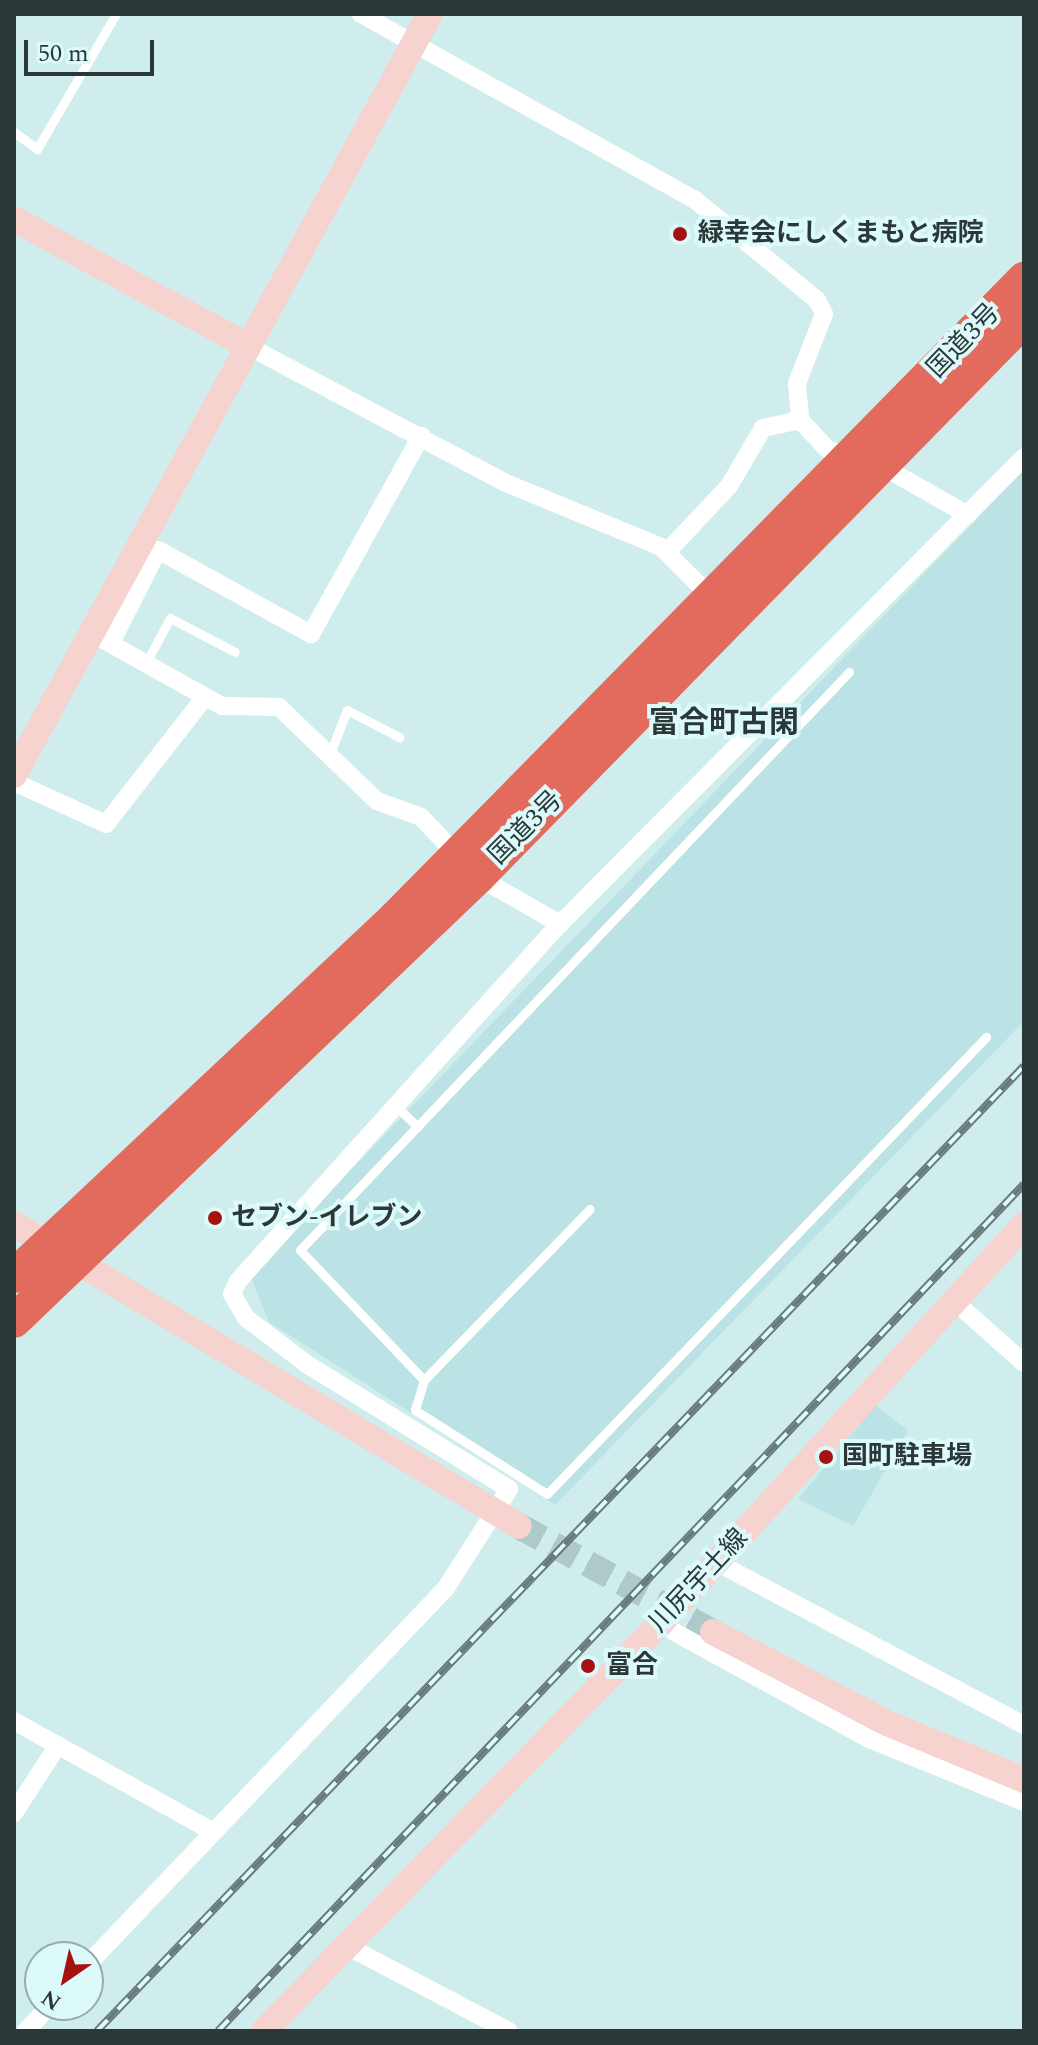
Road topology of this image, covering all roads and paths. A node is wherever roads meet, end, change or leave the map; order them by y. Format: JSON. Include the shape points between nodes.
{"nodes":[{"id":1,"x":116,"y":14,"type":"edge"},
{"id":2,"x":361,"y":14,"type":"edge"},
{"id":3,"x":430,"y":14,"type":"edge"},
{"id":4,"x":415,"y":43,"type":"junction"},
{"id":5,"x":14,"y":132,"type":"edge"},
{"id":6,"x":14,"y":219,"type":"edge"},
{"id":7,"x":1024,"y":279,"type":"edge"},
{"id":8,"x":1024,"y":320,"type":"edge"},
{"id":9,"x":248,"y":346,"type":"junction"},
{"id":10,"x":800,"y":420,"type":"junction"},
{"id":11,"x":421,"y":436,"type":"junction"},
{"id":12,"x":852,"y":455,"type":"junction"},
{"id":13,"x":1024,"y":457,"type":"edge"},
{"id":14,"x":884,"y":466,"type":"junction"},
{"id":15,"x":968,"y":515,"type":"junction"},
{"id":16,"x":667,"y":552,"type":"junction"},
{"id":17,"x":712,"y":598,"type":"junction"},
{"id":18,"x":102,"y":639,"type":"junction"},
{"id":19,"x":235,"y":652,"type":"dead end"},
{"id":20,"x":146,"y":663,"type":"junction"},
{"id":21,"x":849,"y":672,"type":"dead end"},
{"id":22,"x":205,"y":697,"type":"junction"},
{"id":23,"x":399,"y":737,"type":"dead end"},
{"id":24,"x":331,"y":751,"type":"junction"},
{"id":25,"x":14,"y":775,"type":"edge"},
{"id":26,"x":14,"y":782,"type":"edge"},
{"id":27,"x":468,"y":866,"type":"junction"},
{"id":28,"x":560,"y":924,"type":"junction"},
{"id":29,"x":986,"y":1037,"type":"dead end"},
{"id":30,"x":396,"y":1106,"type":"junction"},
{"id":31,"x":418,"y":1127,"type":"junction"},
{"id":32,"x":590,"y":1209,"type":"dead end"},
{"id":33,"x":14,"y":1224,"type":"edge"},
{"id":34,"x":1024,"y":1225,"type":"edge"},
{"id":35,"x":48,"y":1242,"type":"junction"},
{"id":36,"x":78,"y":1258,"type":"junction"},
{"id":37,"x":14,"y":1276,"type":"edge"},
{"id":38,"x":953,"y":1300,"type":"junction"},
{"id":39,"x":14,"y":1321,"type":"edge"},
{"id":40,"x":1024,"y":1363,"type":"edge"},
{"id":41,"x":424,"y":1380,"type":"junction"},
{"id":42,"x":519,"y":1526,"type":"tunnel mouth"},
{"id":43,"x":716,"y":1562,"type":"junction"},
{"id":44,"x":660,"y":1624,"type":"junction"},
{"id":45,"x":713,"y":1632,"type":"tunnel mouth"},
{"id":46,"x":14,"y":1721,"type":"edge"},
{"id":47,"x":1024,"y":1725,"type":"edge"},
{"id":48,"x":58,"y":1745,"type":"junction"},
{"id":49,"x":1024,"y":1780,"type":"edge"},
{"id":50,"x":1024,"y":1802,"type":"edge"},
{"id":51,"x":16,"y":1807,"type":"edge"},
{"id":52,"x":212,"y":1831,"type":"junction"},
{"id":53,"x":345,"y":1945,"type":"junction"},
{"id":54,"x":104,"y":1947,"type":"edge"},
{"id":55,"x":264,"y":2031,"type":"edge"},
{"id":56,"x":509,"y":2031,"type":"edge"}],
"edges":[{"from":1,"to":5,"type":"lane","via":[[37,149]]},
{"from":2,"to":4,"type":"street"},
{"from":3,"to":4,"type":"street"},
{"from":4,"to":9,"type":"street"},
{"from":4,"to":10,"type":"street","via":[[694,199],[817,300],[824,314],[797,383]]},
{"from":6,"to":9,"type":"street"},
{"from":7,"to":12,"type":"highway","name":"国道3号"},
{"from":8,"to":14,"type":"highway","name":"国道3号"},
{"from":9,"to":11,"type":"street"},
{"from":9,"to":18,"type":"street"},
{"from":10,"to":12,"type":"street","via":[[828,450]]},
{"from":10,"to":16,"type":"street","via":[[763,428],[729,486]]},
{"from":11,"to":16,"type":"street","via":[[506,483]]},
{"from":11,"to":18,"type":"street","via":[[311,634],[158,550]]},
{"from":12,"to":14,"type":"street"},
{"from":12,"to":17,"type":"highway","name":"国道3号"},
{"from":13,"to":15,"type":"street"},
{"from":14,"to":15,"type":"street"},
{"from":14,"to":27,"type":"highway","name":"国道3号"},
{"from":15,"to":28,"type":"street"},
{"from":16,"to":17,"type":"street"},
{"from":17,"to":27,"type":"highway","name":"国道3号"},
{"from":18,"to":20,"type":"street"},
{"from":18,"to":25,"type":"street"},
{"from":19,"to":20,"type":"lane","via":[[170,618]]},
{"from":20,"to":22,"type":"street"},
{"from":21,"to":31,"type":"lane"},
{"from":22,"to":24,"type":"street","via":[[240,710],[279,707]]},
{"from":22,"to":26,"type":"street","via":[[106,824]]},
{"from":23,"to":24,"type":"lane","via":[[347,710]]},
{"from":24,"to":27,"type":"street","via":[[368,794],[421,817]]},
{"from":27,"to":28,"type":"street"},
{"from":27,"to":35,"type":"highway","name":"国道3号"},
{"from":27,"to":36,"type":"highway","name":"国道3号"},
{"from":28,"to":30,"type":"street"},
{"from":29,"to":41,"type":"lane","via":[[547,1494],[415,1410]]},
{"from":30,"to":31,"type":"lane"},
{"from":30,"to":52,"type":"street","via":[[232,1294],[246,1318],[308,1365],[509,1489],[446,1588]]},
{"from":31,"to":41,"type":"lane","via":[[300,1250]]},
{"from":32,"to":41,"type":"lane"},
{"from":33,"to":35,"type":"street"},
{"from":34,"to":38,"type":"street","name":"川尻宇土線"},
{"from":35,"to":36,"type":"street"},
{"from":35,"to":37,"type":"highway","name":"国道3号"},
{"from":36,"to":39,"type":"highway","name":"国道3号"},
{"from":36,"to":42,"type":"street"},
{"from":38,"to":40,"type":"street"},
{"from":38,"to":43,"type":"street","name":"川尻宇土線"},
{"from":43,"to":44,"type":"street","name":"川尻宇土線"},
{"from":43,"to":47,"type":"street"},
{"from":44,"to":50,"type":"street","via":[[869,1739]]},
{"from":44,"to":53,"type":"street","name":"川尻宇土線"},
{"from":45,"to":49,"type":"street","via":[[863,1711]]},
{"from":46,"to":48,"type":"street"},
{"from":48,"to":51,"type":"street"},
{"from":48,"to":52,"type":"street"},
{"from":52,"to":54,"type":"street"},
{"from":53,"to":55,"type":"street","name":"川尻宇土線"},
{"from":53,"to":56,"type":"street"}]}
